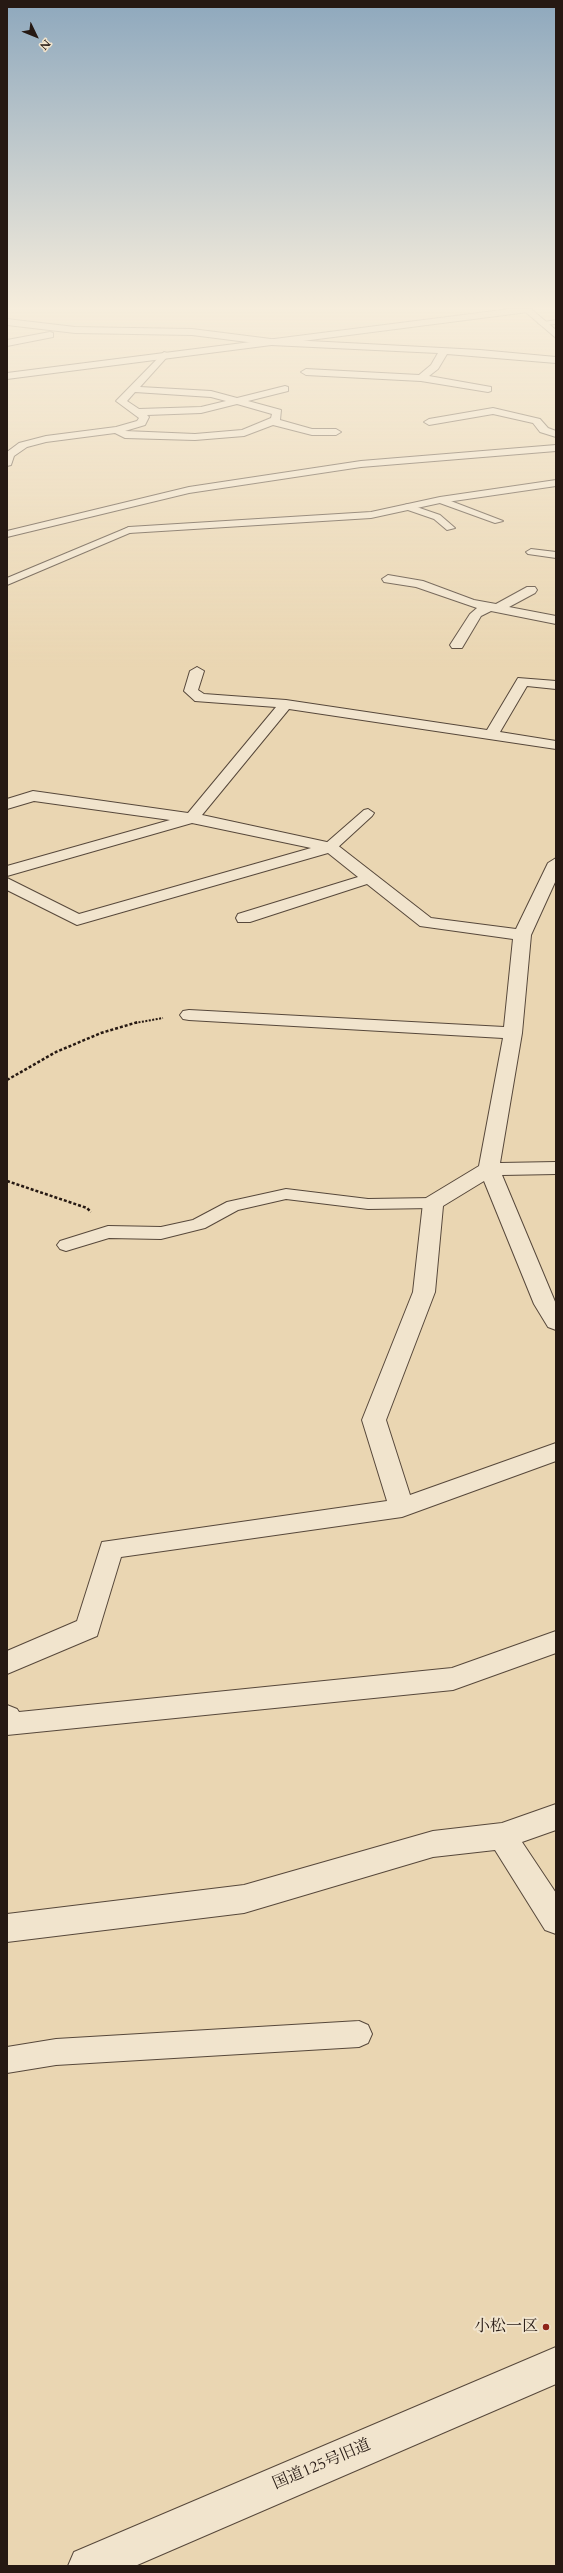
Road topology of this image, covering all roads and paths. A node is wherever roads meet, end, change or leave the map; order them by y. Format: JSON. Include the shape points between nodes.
{"nodes":[{"id":1,"x":102,"y":429,"type":"edge"},
{"id":2,"x":253,"y":429,"type":"edge"},
{"id":3,"x":301,"y":429,"type":"edge"},
{"id":4,"x":543,"y":429,"type":"edge"},
{"id":5,"x":117,"y":430,"type":"joint"},
{"id":6,"x":105,"y":431,"type":"junction"},
{"id":7,"x":336,"y":432,"type":"dead end"},
{"id":8,"x":556,"y":434,"type":"edge"},
{"id":9,"x":556,"y":448,"type":"edge"},
{"id":10,"x":8,"y":457,"type":"edge"},
{"id":11,"x":556,"y":483,"type":"edge"},
{"id":12,"x":150,"y":500,"type":"junction"},
{"id":13,"x":440,"y":500,"type":"junction"},
{"id":14,"x":408,"y":507,"type":"junction"},
{"id":15,"x":134,"y":521,"type":"junction"},
{"id":16,"x":498,"y":521,"type":"dead end"},
{"id":17,"x":450,"y":528,"type":"dead end"},
{"id":18,"x":7,"y":534,"type":"edge"},
{"id":19,"x":531,"y":552,"type":"dead end"},
{"id":20,"x":556,"y":555,"type":"edge"},
{"id":21,"x":388,"y":579,"type":"dead end"},
{"id":22,"x":7,"y":582,"type":"edge"},
{"id":23,"x":530,"y":590,"type":"dead end"},
{"id":24,"x":492,"y":608,"type":"junction"},
{"id":25,"x":556,"y":620,"type":"edge"},
{"id":26,"x":457,"y":645,"type":"dead end"},
{"id":27,"x":197,"y":671,"type":"dead end"},
{"id":28,"x":556,"y":685,"type":"edge"},
{"id":29,"x":286,"y":704,"type":"junction"},
{"id":30,"x":492,"y":735,"type":"junction"},
{"id":31,"x":556,"y":744,"type":"edge"},
{"id":32,"x":7,"y":804,"type":"edge"},
{"id":33,"x":368,"y":813,"type":"dead end"},
{"id":34,"x":192,"y":818,"type":"junction"},
{"id":35,"x":330,"y":847,"type":"junction"},
{"id":36,"x":556,"y":863,"type":"edge"},
{"id":37,"x":7,"y":871,"type":"edge"},
{"id":38,"x":370,"y":878,"type":"junction"},
{"id":39,"x":7,"y":883,"type":"edge"},
{"id":40,"x":244,"y":918,"type":"dead end"},
{"id":41,"x":522,"y":935,"type":"junction"},
{"id":42,"x":189,"y":1015,"type":"joint"},
{"id":43,"x":513,"y":1033,"type":"junction"},
{"id":44,"x":7,"y":1080,"type":"edge"},
{"id":45,"x":556,"y":1168,"type":"edge"},
{"id":46,"x":489,"y":1169,"type":"junction"},
{"id":47,"x":7,"y":1181,"type":"edge"},
{"id":48,"x":433,"y":1203,"type":"junction"},
{"id":49,"x":108,"y":1232,"type":"junction"},
{"id":50,"x":66,"y":1245,"type":"dead end"},
{"id":51,"x":556,"y":1322,"type":"edge"},
{"id":52,"x":556,"y":1452,"type":"edge"},
{"id":53,"x":402,"y":1508,"type":"junction"},
{"id":54,"x":556,"y":1642,"type":"edge"},
{"id":55,"x":7,"y":1663,"type":"edge"},
{"id":56,"x":7,"y":1717,"type":"edge"},
{"id":57,"x":556,"y":1817,"type":"edge"},
{"id":58,"x":502,"y":1836,"type":"junction"},
{"id":59,"x":556,"y":1920,"type":"edge"},
{"id":60,"x":7,"y":1928,"type":"edge"},
{"id":61,"x":359,"y":2034,"type":"dead end"},
{"id":62,"x":7,"y":2060,"type":"edge"},
{"id":63,"x":556,"y":2365,"type":"edge"},
{"id":64,"x":88,"y":2566,"type":"edge"}],
"edges":[{"from":1,"to":6,"type":"street"},
{"from":2,"to":5,"type":"street","via":[[244,433],[195,437],[125,435]]},
{"from":3,"to":7,"type":"street","via":[[312,432]]},
{"from":4,"to":8,"type":"street"},
{"from":5,"to":6,"type":"street"},
{"from":6,"to":10,"type":"street","via":[[46,439],[23,445]]},
{"from":9,"to":12,"type":"street","via":[[361,464],[189,490]]},
{"from":11,"to":13,"type":"street"},
{"from":12,"to":15,"type":"street"},
{"from":12,"to":18,"type":"street"},
{"from":13,"to":14,"type":"street"},
{"from":13,"to":16,"type":"lane"},
{"from":14,"to":15,"type":"street","via":[[371,515]]},
{"from":14,"to":17,"type":"lane","via":[[437,517]]},
{"from":15,"to":22,"type":"lane"},
{"from":19,"to":20,"type":"lane"},
{"from":21,"to":24,"type":"street","via":[[419,584]]},
{"from":23,"to":24,"type":"street"},
{"from":24,"to":25,"type":"street"},
{"from":24,"to":26,"type":"street","via":[[476,614]]},
{"from":27,"to":29,"type":"street","via":[[191,691],[200,698]]},
{"from":28,"to":30,"type":"street","via":[[523,681]]},
{"from":29,"to":30,"type":"street"},
{"from":29,"to":34,"type":"street"},
{"from":30,"to":31,"type":"street"},
{"from":32,"to":34,"type":"street","via":[[33,796]]},
{"from":33,"to":35,"type":"lane"},
{"from":34,"to":35,"type":"street"},
{"from":34,"to":37,"type":"street"},
{"from":35,"to":38,"type":"street"},
{"from":35,"to":39,"type":"street","via":[[77,920]]},
{"from":36,"to":41,"type":"street"},
{"from":38,"to":40,"type":"street"},
{"from":38,"to":41,"type":"street","via":[[426,922]]},
{"from":41,"to":43,"type":"street"},
{"from":42,"to":43,"type":"street"},
{"from":42,"to":44,"type":"path","via":[[143,1020],[101,1033],[56,1052]]},
{"from":43,"to":46,"type":"street"},
{"from":45,"to":46,"type":"street"},
{"from":46,"to":48,"type":"street"},
{"from":46,"to":51,"type":"street","via":[[545,1304]]},
{"from":47,"to":49,"type":"path","via":[[87,1208]]},
{"from":48,"to":49,"type":"lane","via":[[368,1204],[286,1194],[233,1206],[199,1224],[161,1233]]},
{"from":48,"to":53,"type":"street","via":[[424,1292],[374,1420]]},
{"from":49,"to":50,"type":"lane"},
{"from":52,"to":53,"type":"street"},
{"from":53,"to":55,"type":"street","via":[[112,1549],[88,1628]]},
{"from":54,"to":56,"type":"street","via":[[453,1679],[11,1725]]},
{"from":57,"to":58,"type":"street"},
{"from":58,"to":59,"type":"street"},
{"from":58,"to":60,"type":"street","via":[[433,1844],[244,1898]]},
{"from":61,"to":62,"type":"lane","via":[[56,2052]]},
{"from":63,"to":64,"type":"street","name":"国道125号旧道"}]}
